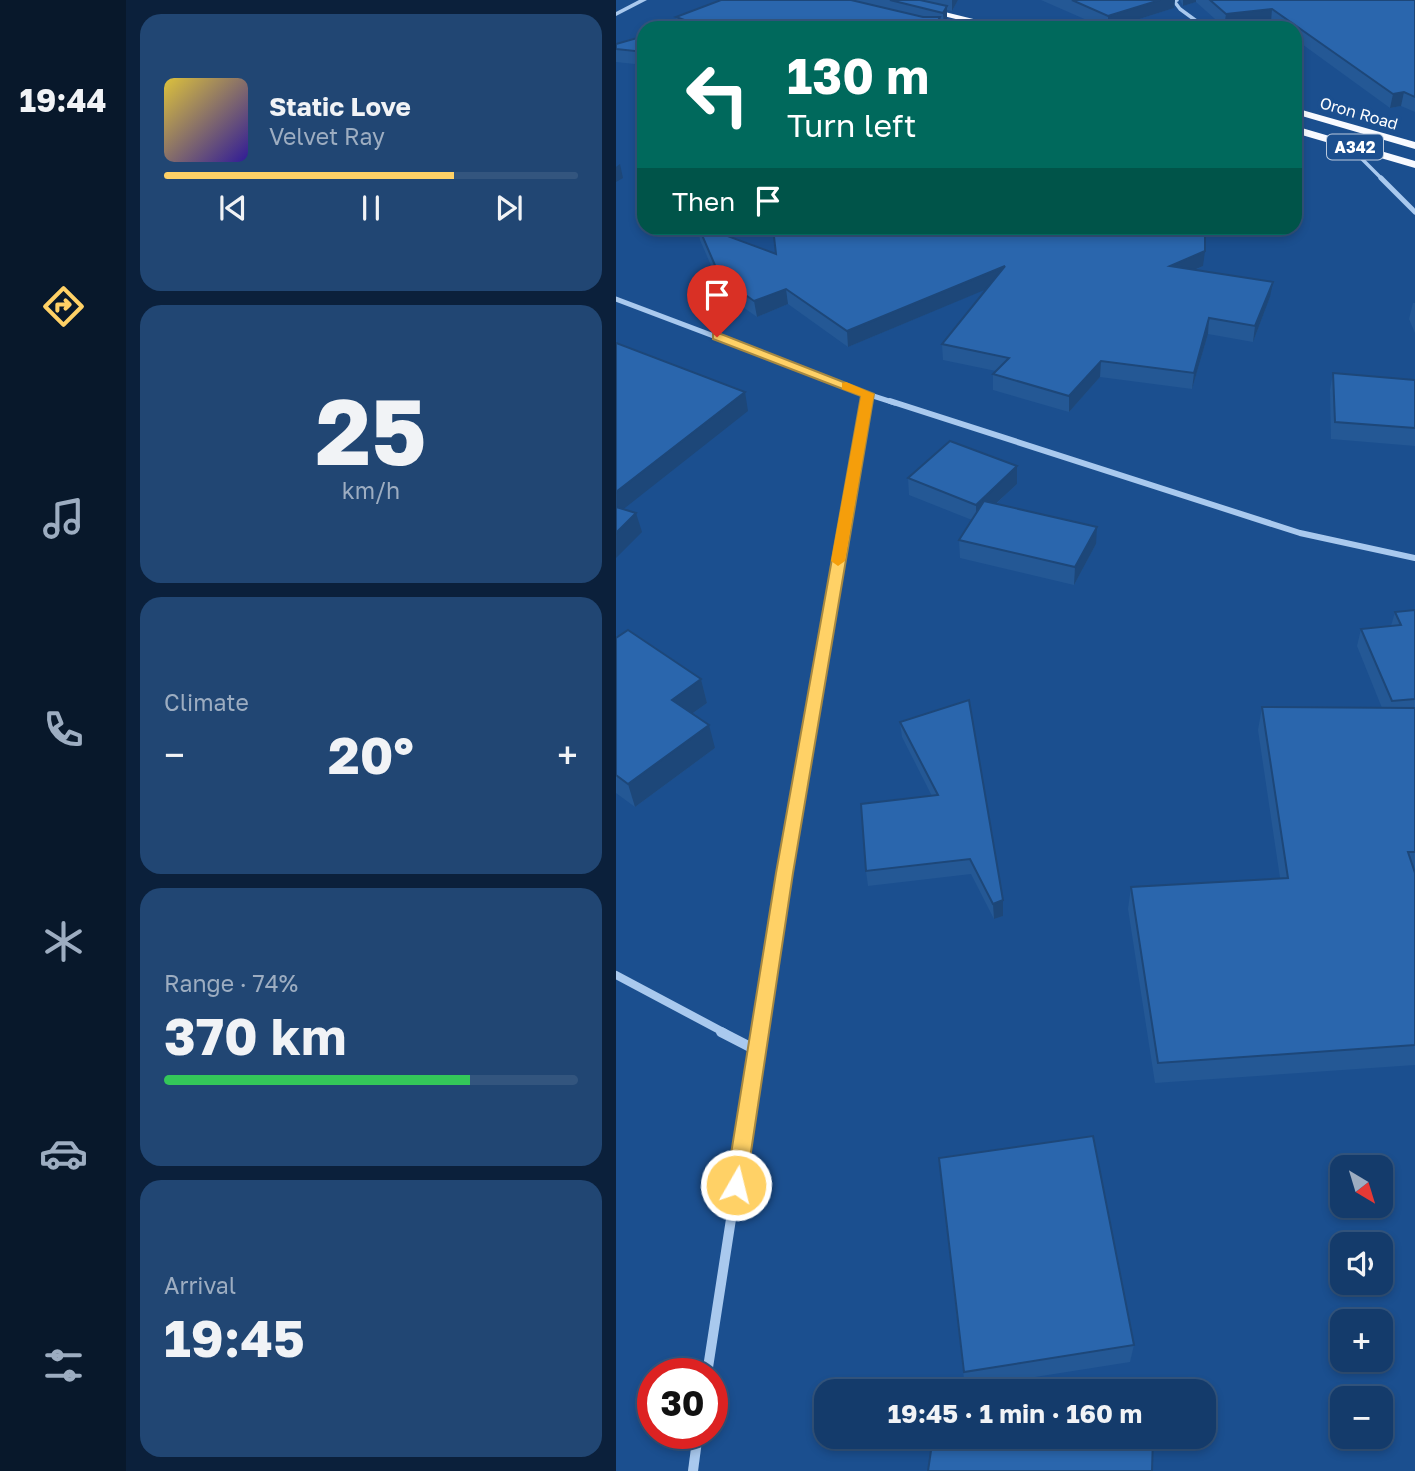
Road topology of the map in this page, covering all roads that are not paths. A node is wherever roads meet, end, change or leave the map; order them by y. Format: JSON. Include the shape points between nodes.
{"nodes":[{"id":1,"x":644,"y":0,"type":"edge"},
{"id":2,"x":884,"y":0,"type":"edge"},
{"id":3,"x":1175,"y":0,"type":"edge"},
{"id":4,"x":616,"y":14,"type":"edge"},
{"id":5,"x":975,"y":21,"type":"edge"},
{"id":6,"x":1197,"y":21,"type":"edge"},
{"id":7,"x":1302,"y":113,"type":"edge"},
{"id":8,"x":1302,"y":131,"type":"edge"},
{"id":9,"x":1348,"y":145,"type":"junction"},
{"id":10,"x":1415,"y":146,"type":"edge"},
{"id":11,"x":1415,"y":164,"type":"edge"},
{"id":12,"x":1415,"y":212,"type":"edge"},
{"id":13,"x":616,"y":299,"type":"edge"},
{"id":14,"x":867,"y":394,"type":"junction"},
{"id":15,"x":1415,"y":558,"type":"edge"},
{"id":16,"x":616,"y":975,"type":"edge"},
{"id":17,"x":757,"y":1050,"type":"junction"},
{"id":18,"x":709,"y":1358,"type":"edge"},
{"id":19,"x":696,"y":1449,"type":"edge"},
{"id":20,"x":693,"y":1471,"type":"edge"}],
"edges":[{"from":1,"to":4,"type":"street"},
{"from":2,"to":5,"type":"highway"},
{"from":3,"to":6,"type":"street"},
{"from":7,"to":10,"type":"highway","name":"Oron Road","number":"A342"},
{"from":8,"to":9,"type":"highway","name":"Oron Road","number":"A342"},
{"from":9,"to":11,"type":"highway","name":"Oron Road","number":"A342"},
{"from":9,"to":12,"type":"street"},
{"from":13,"to":14,"type":"street"},
{"from":14,"to":15,"type":"street","via":[[1300,533]]},
{"from":14,"to":17,"type":"street"},
{"from":16,"to":17,"type":"street"},
{"from":17,"to":18,"type":"street"},
{"from":19,"to":20,"type":"street"}]}
